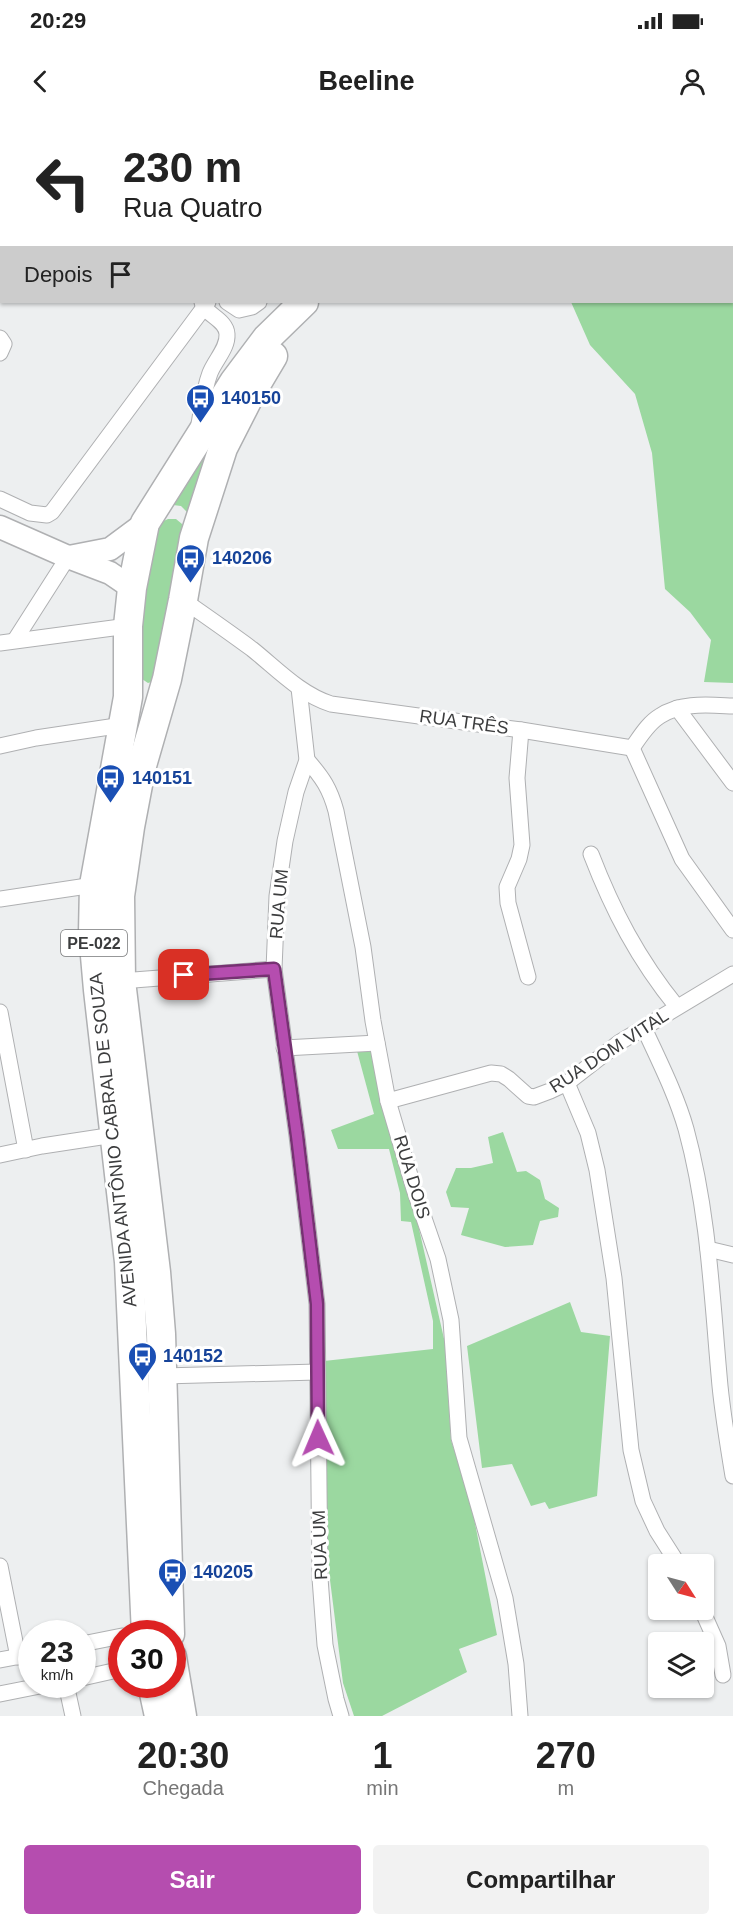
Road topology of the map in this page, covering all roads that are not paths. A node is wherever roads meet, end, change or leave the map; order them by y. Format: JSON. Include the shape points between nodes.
{"nodes":[{"id":1,"x":228,"y":303,"type":"edge"},
{"id":2,"x":257,"y":303,"type":"edge"},
{"id":3,"x":302,"y":303,"type":"edge"},
{"id":4,"x":204,"y":304,"type":"edge"},
{"id":5,"x":0,"y":338,"type":"edge"},
{"id":6,"x":0,"y":353,"type":"edge"},
{"id":7,"x":197,"y":440,"type":"junction"},
{"id":8,"x":0,"y":499,"type":"edge"},
{"id":9,"x":145,"y":523,"type":"junction"},
{"id":10,"x":6,"y":533,"type":"edge"},
{"id":11,"x":194,"y":538,"type":"junction"},
{"id":12,"x":68,"y":557,"type":"junction"},
{"id":13,"x":132,"y":588,"type":"junction"},
{"id":14,"x":183,"y":600,"type":"junction"},
{"id":15,"x":128,"y":626,"type":"junction"},
{"id":16,"x":7,"y":641,"type":"edge"},
{"id":17,"x":129,"y":671,"type":"junction"},
{"id":18,"x":167,"y":679,"type":"junction"},
{"id":19,"x":299,"y":688,"type":"junction"},
{"id":20,"x":733,"y":706,"type":"edge"},
{"id":21,"x":676,"y":708,"type":"junction"},
{"id":22,"x":123,"y":725,"type":"junction"},
{"id":23,"x":521,"y":730,"type":"junction"},
{"id":24,"x":0,"y":746,"type":"edge"},
{"id":25,"x":632,"y":748,"type":"junction"},
{"id":26,"x":307,"y":760,"type":"junction"},
{"id":27,"x":733,"y":783,"type":"edge"},
{"id":28,"x":591,"y":854,"type":"dead end"},
{"id":29,"x":93,"y":885,"type":"junction"},
{"id":30,"x":0,"y":899,"type":"edge"},
{"id":31,"x":733,"y":930,"type":"edge"},
{"id":32,"x":274,"y":969,"type":"junction"},
{"id":33,"x":528,"y":977,"type":"dead end"},
{"id":34,"x":121,"y":981,"type":"junction"},
{"id":35,"x":731,"y":981,"type":"edge"},
{"id":36,"x":677,"y":1007,"type":"junction"},
{"id":37,"x":0,"y":1012,"type":"edge"},
{"id":38,"x":644,"y":1028,"type":"junction"},
{"id":39,"x":377,"y":1042,"type":"junction"},
{"id":40,"x":284,"y":1048,"type":"junction"},
{"id":41,"x":567,"y":1083,"type":"junction"},
{"id":42,"x":388,"y":1101,"type":"junction"},
{"id":43,"x":114,"y":1135,"type":"junction"},
{"id":44,"x":26,"y":1150,"type":"junction"},
{"id":45,"x":0,"y":1155,"type":"edge"},
{"id":46,"x":708,"y":1249,"type":"junction"},
{"id":47,"x":733,"y":1255,"type":"edge"},
{"id":48,"x":317,"y":1372,"type":"junction"},
{"id":49,"x":163,"y":1376,"type":"junction"},
{"id":50,"x":733,"y":1476,"type":"edge"},
{"id":51,"x":671,"y":1554,"type":"edge"},
{"id":52,"x":0,"y":1566,"type":"edge"},
{"id":53,"x":143,"y":1620,"type":"edge"},
{"id":54,"x":144,"y":1620,"type":"edge"},
{"id":55,"x":706,"y":1620,"type":"edge"},
{"id":56,"x":18,"y":1631,"type":"edge"},
{"id":57,"x":18,"y":1657,"type":"edge"},
{"id":58,"x":0,"y":1660,"type":"edge"},
{"id":59,"x":723,"y":1675,"type":"dead end"},
{"id":60,"x":18,"y":1690,"type":"edge"},
{"id":61,"x":0,"y":1694,"type":"edge"},
{"id":62,"x":69,"y":1698,"type":"edge"},
{"id":63,"x":155,"y":1698,"type":"edge"},
{"id":64,"x":179,"y":1698,"type":"edge"},
{"id":65,"x":73,"y":1716,"type":"edge"},
{"id":66,"x":159,"y":1716,"type":"edge"},
{"id":67,"x":182,"y":1716,"type":"edge"},
{"id":68,"x":341,"y":1716,"type":"edge"},
{"id":69,"x":520,"y":1716,"type":"edge"}],
"edges":[{"from":1,"to":2,"type":"street","via":[[244,310]]},
{"from":3,"to":7,"type":"highway","name":"AVENIDA ANTÔNIO CABRAL DE SOUZA","number":"PE-022","via":[[267,338]]},
{"from":3,"to":11,"type":"highway","name":"AVENIDA ANTÔNIO CABRAL DE SOUZA","number":"PE-022","via":[[223,448]]},
{"from":4,"to":7,"type":"street","via":[[225,327],[227,335],[205,391]]},
{"from":4,"to":8,"type":"street","via":[[52,512],[30,513]]},
{"from":5,"to":6,"type":"street","via":[[4,344]]},
{"from":7,"to":9,"type":"highway","name":"AVENIDA ANTÔNIO CABRAL DE SOUZA","number":"PE-022"},
{"from":9,"to":11,"type":"highway","via":[[170,512],[179,513]]},
{"from":9,"to":12,"type":"main road","via":[[110,549]]},
{"from":9,"to":13,"type":"highway","name":"AVENIDA ANTÔNIO CABRAL DE SOUZA","number":"PE-022"},
{"from":10,"to":12,"type":"main road"},
{"from":11,"to":14,"type":"highway","name":"AVENIDA ANTÔNIO CABRAL DE SOUZA","number":"PE-022"},
{"from":12,"to":13,"type":"main road","via":[[110,573]]},
{"from":12,"to":16,"type":"street"},
{"from":13,"to":15,"type":"highway","name":"AVENIDA ANTÔNIO CABRAL DE SOUZA","number":"PE-022"},
{"from":14,"to":18,"type":"highway","name":"AVENIDA ANTÔNIO CABRAL DE SOUZA","number":"PE-022"},
{"from":14,"to":19,"type":"street","name":"RUA TRÊS"},
{"from":15,"to":16,"type":"street"},
{"from":15,"to":17,"type":"highway","name":"AVENIDA ANTÔNIO CABRAL DE SOUZA","number":"PE-022"},
{"from":17,"to":18,"type":"highway","via":[[149,683]]},
{"from":17,"to":22,"type":"highway","name":"AVENIDA ANTÔNIO CABRAL DE SOUZA","number":"PE-022"},
{"from":18,"to":34,"type":"highway","name":"AVENIDA ANTÔNIO CABRAL DE SOUZA","number":"PE-022","via":[[141,769],[128,839],[120,896]]},
{"from":19,"to":23,"type":"street","name":"RUA TRÊS","via":[[331,704]]},
{"from":19,"to":26,"type":"street"},
{"from":20,"to":21,"type":"street"},
{"from":21,"to":25,"type":"street","via":[[658,716]]},
{"from":21,"to":27,"type":"street"},
{"from":22,"to":24,"type":"street"},
{"from":22,"to":29,"type":"highway","name":"AVENIDA ANTÔNIO CABRAL DE SOUZA","number":"PE-022"},
{"from":23,"to":25,"type":"street","name":"RUA TRÊS"},
{"from":23,"to":33,"type":"street","via":[[517,778],[522,845],[507,887]]},
{"from":25,"to":31,"type":"street","via":[[682,859]]},
{"from":26,"to":32,"type":"street","name":"RUA UM","via":[[285,841],[277,896]]},
{"from":26,"to":39,"type":"street","name":"RUA DOIS","via":[[330,791],[336,811]]},
{"from":28,"to":36,"type":"street","via":[[633,946]]},
{"from":29,"to":30,"type":"street"},
{"from":29,"to":43,"type":"highway","name":"AVENIDA ANTÔNIO CABRAL DE SOUZA","number":"PE-022","via":[[93,933]]},
{"from":32,"to":34,"type":"street"},
{"from":32,"to":40,"type":"street","name":"RUA UM"},
{"from":34,"to":49,"type":"highway","name":"AVENIDA ANTÔNIO CABRAL DE SOUZA","number":"PE-022","via":[[156,1272]]},
{"from":35,"to":36,"type":"street","name":"RUA DOM VITAL"},
{"from":36,"to":38,"type":"street","name":"RUA DOM VITAL"},
{"from":37,"to":44,"type":"street"},
{"from":38,"to":41,"type":"street","name":"RUA DOM VITAL"},
{"from":38,"to":46,"type":"street","via":[[685,1126]]},
{"from":39,"to":40,"type":"street"},
{"from":39,"to":42,"type":"street","name":"RUA DOIS"},
{"from":40,"to":48,"type":"street","name":"RUA UM","via":[[317,1304]]},
{"from":41,"to":42,"type":"street","name":"RUA DOM VITAL","via":[[534,1097],[521,1092],[501,1074],[491,1073]]},
{"from":41,"to":51,"type":"street","via":[[588,1133],[597,1170],[614,1278],[631,1450],[640,1491],[657,1532]]},
{"from":42,"to":69,"type":"street","name":"RUA DOIS","via":[[438,1259],[451,1320],[459,1438],[505,1598]]},
{"from":43,"to":44,"type":"street"},
{"from":43,"to":53,"type":"highway","name":"AVENIDA ANTÔNIO CABRAL DE SOUZA","number":"PE-022","via":[[129,1262]]},
{"from":44,"to":45,"type":"street"},
{"from":46,"to":47,"type":"street"},
{"from":46,"to":50,"type":"street"},
{"from":48,"to":49,"type":"street"},
{"from":48,"to":68,"type":"street","name":"RUA UM","via":[[320,1578],[325,1645]]},
{"from":49,"to":54,"type":"highway","name":"AVENIDA ANTÔNIO CABRAL DE SOUZA","number":"PE-022"},
{"from":52,"to":56,"type":"street"},
{"from":55,"to":59,"type":"street","via":[[718,1646]]},
{"from":57,"to":58,"type":"street"},
{"from":60,"to":61,"type":"street"},
{"from":62,"to":65,"type":"street"},
{"from":63,"to":66,"type":"highway"},
{"from":64,"to":67,"type":"highway"}]}
